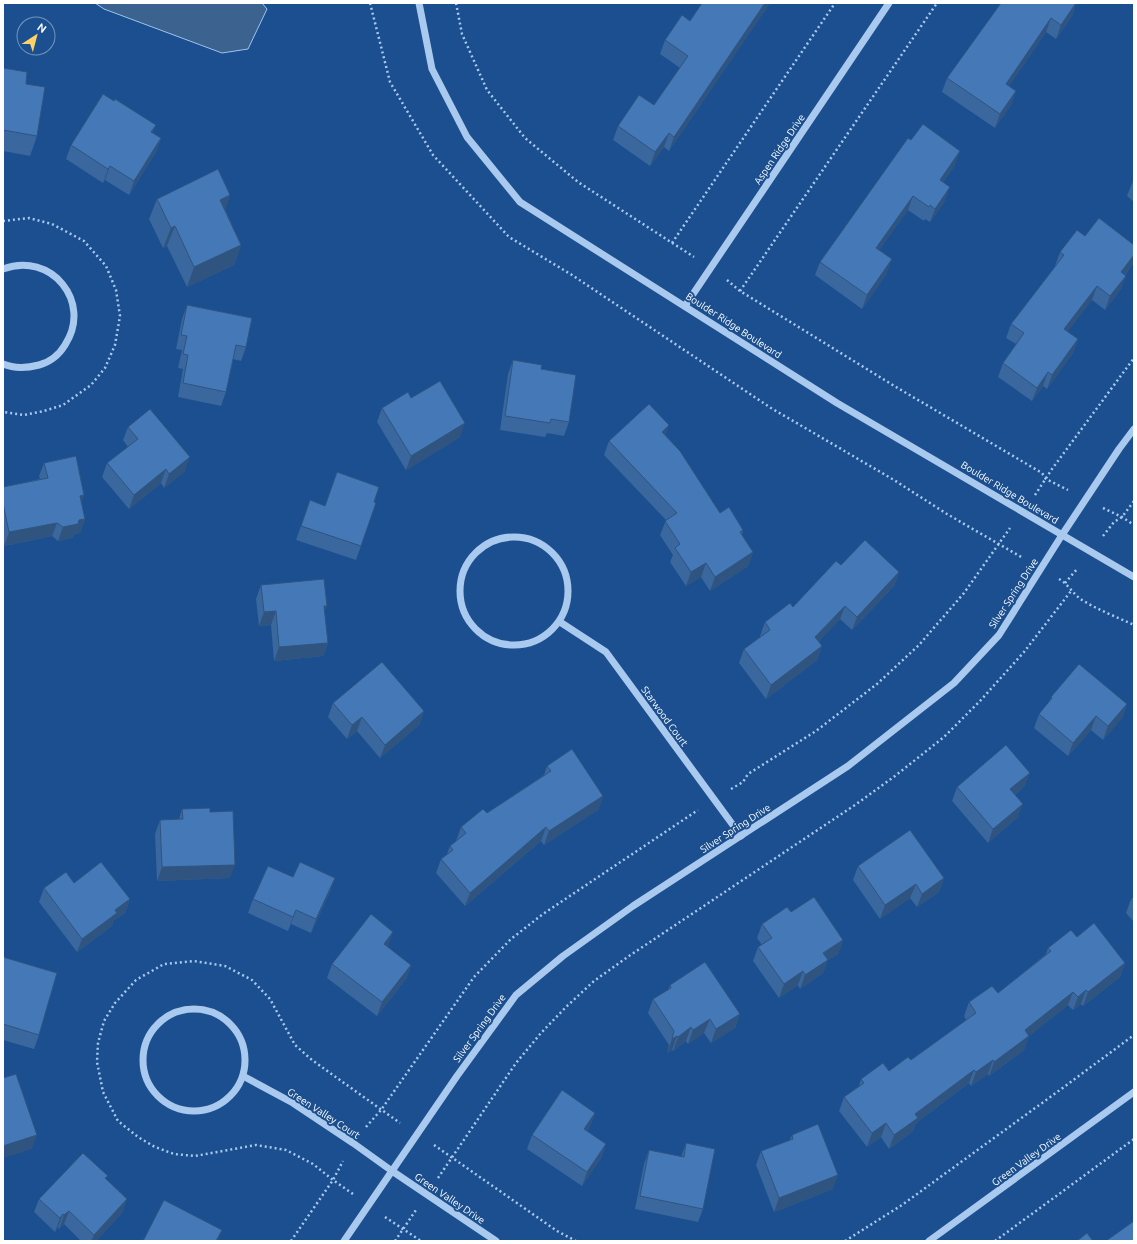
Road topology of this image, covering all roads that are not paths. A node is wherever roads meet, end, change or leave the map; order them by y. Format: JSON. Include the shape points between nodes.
{"nodes":[{"id":1,"x":419,"y":3,"type":"edge"},
{"id":2,"x":889,"y":3,"type":"edge"},
{"id":3,"x":3,"y":269,"type":"edge"},
{"id":4,"x":686,"y":306,"type":"junction"},
{"id":5,"x":3,"y":364,"type":"edge"},
{"id":6,"x":1134,"y":429,"type":"edge"},
{"id":7,"x":1062,"y":535,"type":"junction"},
{"id":8,"x":1134,"y":577,"type":"edge"},
{"id":9,"x":560,"y":622,"type":"junction"},
{"id":10,"x":741,"y":836,"type":"junction"},
{"id":11,"x":243,"y":1076,"type":"junction"},
{"id":12,"x":1134,"y":1092,"type":"edge"},
{"id":13,"x":392,"y":1171,"type":"junction"},
{"id":14,"x":344,"y":1241,"type":"edge"},
{"id":15,"x":496,"y":1241,"type":"edge"},
{"id":16,"x":929,"y":1241,"type":"edge"}],
"edges":[{"from":1,"to":4,"type":"street","name":"Boulder Ridge Boulevard","via":[[432,70],[467,136],[520,202]]},
{"from":2,"to":4,"type":"street","name":"Aspen Ridge Drive"},
{"from":3,"to":5,"type":"street","via":[[28,265],[44,269],[58,278],[68,291],[73,306],[74,322],[70,338],[60,353],[45,363],[28,368]]},
{"from":4,"to":7,"type":"street","name":"Boulder Ridge Boulevard","via":[[837,403]]},
{"from":6,"to":7,"type":"street","name":"Silver Spring Drive"},
{"from":7,"to":8,"type":"street","name":"Boulder Ridge Boulevard"},
{"from":7,"to":10,"type":"street","name":"Silver Spring Drive","via":[[999,635],[954,683],[848,766]]},
{"from":9,"to":9,"type":"street","via":[[567,606],[568,588],[565,572],[556,557],[543,545],[527,538],[510,537],[493,541],[478,551],[467,565],[461,582],[461,600],[467,618],[479,632],[494,641],[513,646],[531,643],[547,635]]},
{"from":9,"to":10,"type":"street","name":"Starwood Court","via":[[606,652]]},
{"from":10,"to":13,"type":"street","name":"Silver Spring Drive","via":[[563,956],[516,995]]},
{"from":11,"to":11,"type":"street","via":[[245,1060],[242,1043],[234,1029],[221,1017],[206,1010],[189,1009],[173,1013],[159,1022],[149,1035],[143,1051],[143,1068],[148,1084],[159,1098],[173,1108],[190,1112],[207,1110],[222,1103],[235,1091]]},
{"from":11,"to":13,"type":"street","name":"Green Valley Court","via":[[292,1103]]},
{"from":12,"to":16,"type":"street","name":"Green Valley Drive"},
{"from":13,"to":14,"type":"street","name":"Silver Spring Drive"},
{"from":13,"to":15,"type":"street","name":"Green Valley Drive"}]}
